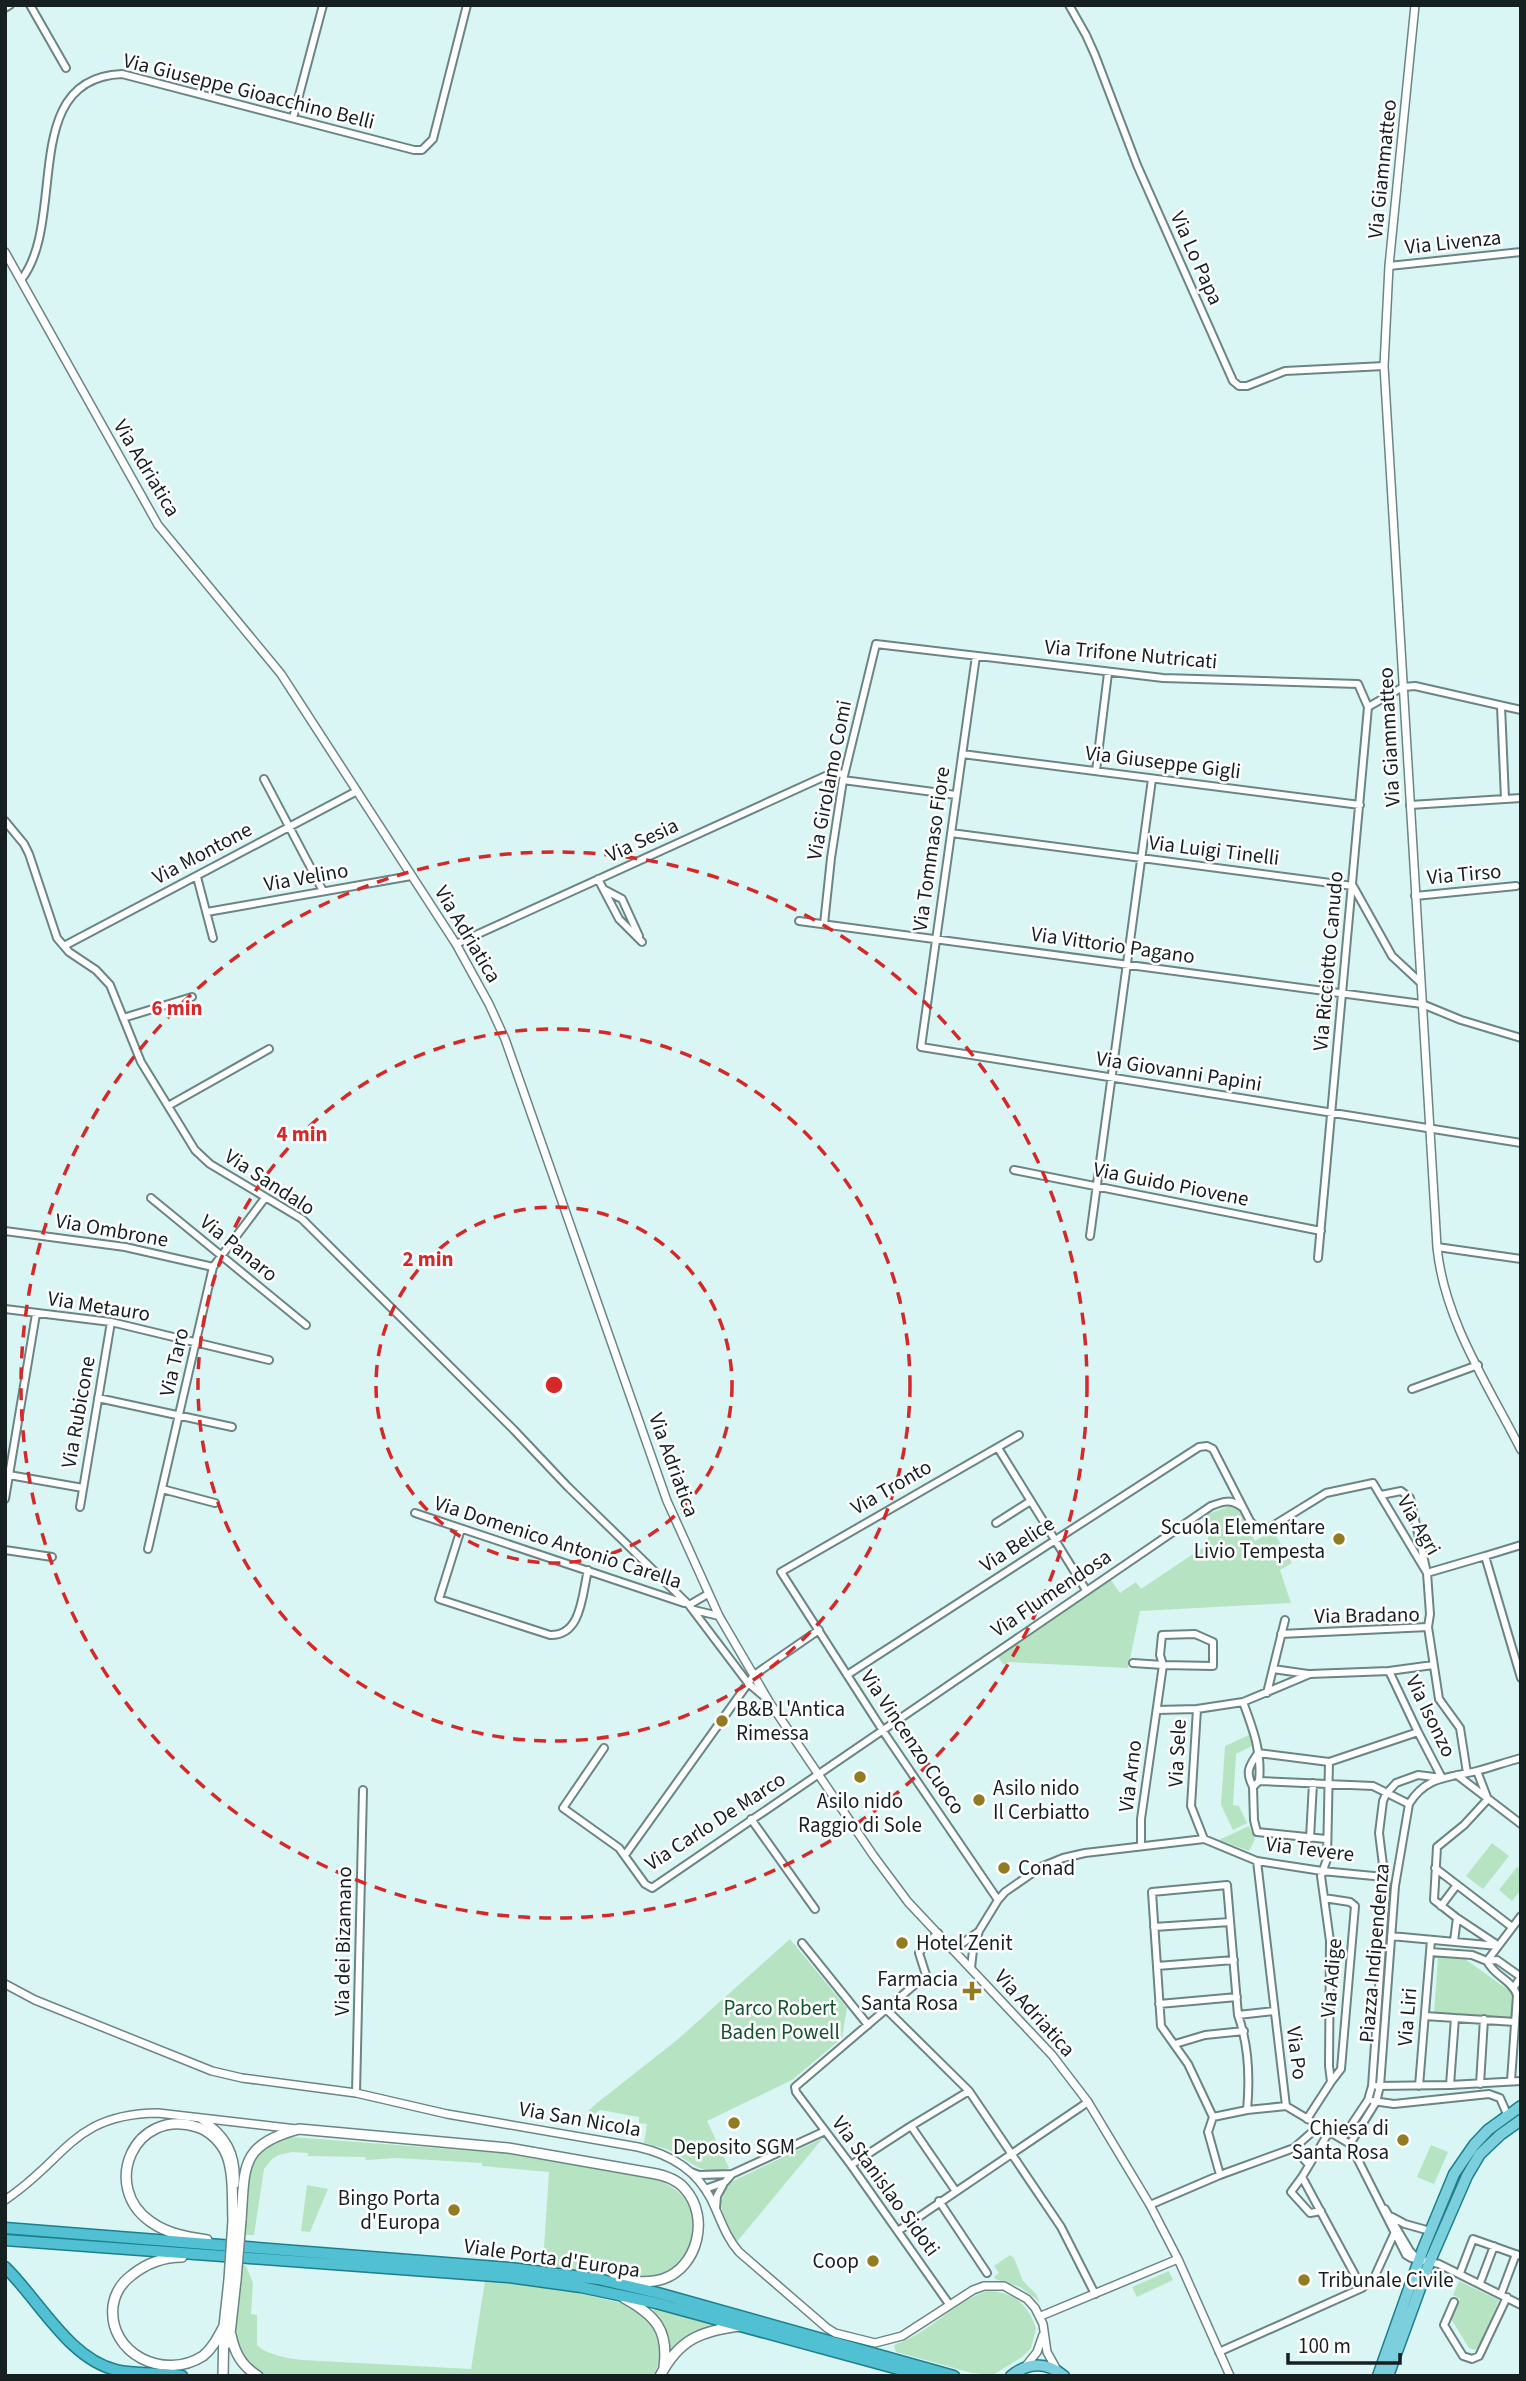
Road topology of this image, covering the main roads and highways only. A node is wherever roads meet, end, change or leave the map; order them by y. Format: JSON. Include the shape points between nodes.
{"nodes":[{"id":1,"x":1521,"y":2106,"type":"edge"},
{"id":2,"x":1521,"y":2120,"type":"edge"},
{"id":3,"x":237,"y":2220,"type":"junction"},
{"id":4,"x":5,"y":2228,"type":"edge"},
{"id":5,"x":5,"y":2240,"type":"edge"},
{"id":6,"x":218,"y":2245,"type":"junction"},
{"id":7,"x":218,"y":2256,"type":"junction"},
{"id":8,"x":5,"y":2267,"type":"edge"},
{"id":9,"x":598,"y":2279,"type":"junction"},
{"id":10,"x":617,"y":2294,"type":"junction"},
{"id":11,"x":227,"y":2326,"type":"junction"},
{"id":12,"x":741,"y":2326,"type":"junction"},
{"id":13,"x":662,"y":2372,"type":"edge"},
{"id":14,"x":1061,"y":2373,"type":"edge"},
{"id":15,"x":182,"y":2376,"type":"edge"},
{"id":16,"x":225,"y":2376,"type":"edge"},
{"id":17,"x":258,"y":2376,"type":"edge"},
{"id":18,"x":924,"y":2376,"type":"edge"},
{"id":19,"x":954,"y":2376,"type":"edge"},
{"id":20,"x":1011,"y":2376,"type":"edge"},
{"id":21,"x":1378,"y":2376,"type":"edge"},
{"id":22,"x":1388,"y":2376,"type":"edge"}],
"edges":[{"from":1,"to":21,"type":"main road","via":[[1488,2130],[1454,2174]]},
{"from":2,"to":22,"type":"main road","via":[[1480,2154],[1467,2176]]},
{"from":3,"to":6,"type":"main road","via":[[227,2156],[213,2136],[202,2128],[173,2124],[155,2128],[137,2142],[126,2179],[140,2212],[164,2230]]},
{"from":3,"to":9,"type":"main road","via":[[244,2173],[255,2149],[266,2140],[299,2129],[508,2148],[652,2173],[685,2188],[698,2226],[693,2252],[685,2264],[676,2273],[652,2282]]},
{"from":3,"to":11,"type":"main road","bridge":true},
{"from":4,"to":6,"type":"highway","name":"Viale Porta d'Europa"},
{"from":5,"to":7,"type":"highway","name":"Viale Porta d'Europa"},
{"from":6,"to":9,"type":"highway","name":"Viale Porta d'Europa"},
{"from":7,"to":10,"type":"highway","name":"Viale Porta d'Europa","via":[[508,2277]]},
{"from":7,"to":11,"type":"main road","via":[[171,2257],[139,2269],[119,2287],[111,2321],[126,2350],[139,2360],[170,2367],[205,2355]]},
{"from":8,"to":15,"type":"highway","via":[[74,2347],[96,2362],[116,2370]]},
{"from":9,"to":19,"type":"highway","name":"Viale Porta d'Europa"},
{"from":10,"to":12,"type":"highway","name":"Viale Porta d'Europa"},
{"from":10,"to":13,"type":"main road","via":[[656,2321],[666,2355]]},
{"from":11,"to":16,"type":"main road"},
{"from":11,"to":17,"type":"main road","via":[[243,2365]]},
{"from":12,"to":13,"type":"main road","via":[[696,2335]]},
{"from":12,"to":18,"type":"highway","name":"Viale Porta d'Europa"},
{"from":14,"to":20,"type":"main road","via":[[1046,2366],[1025,2367]]}]}
